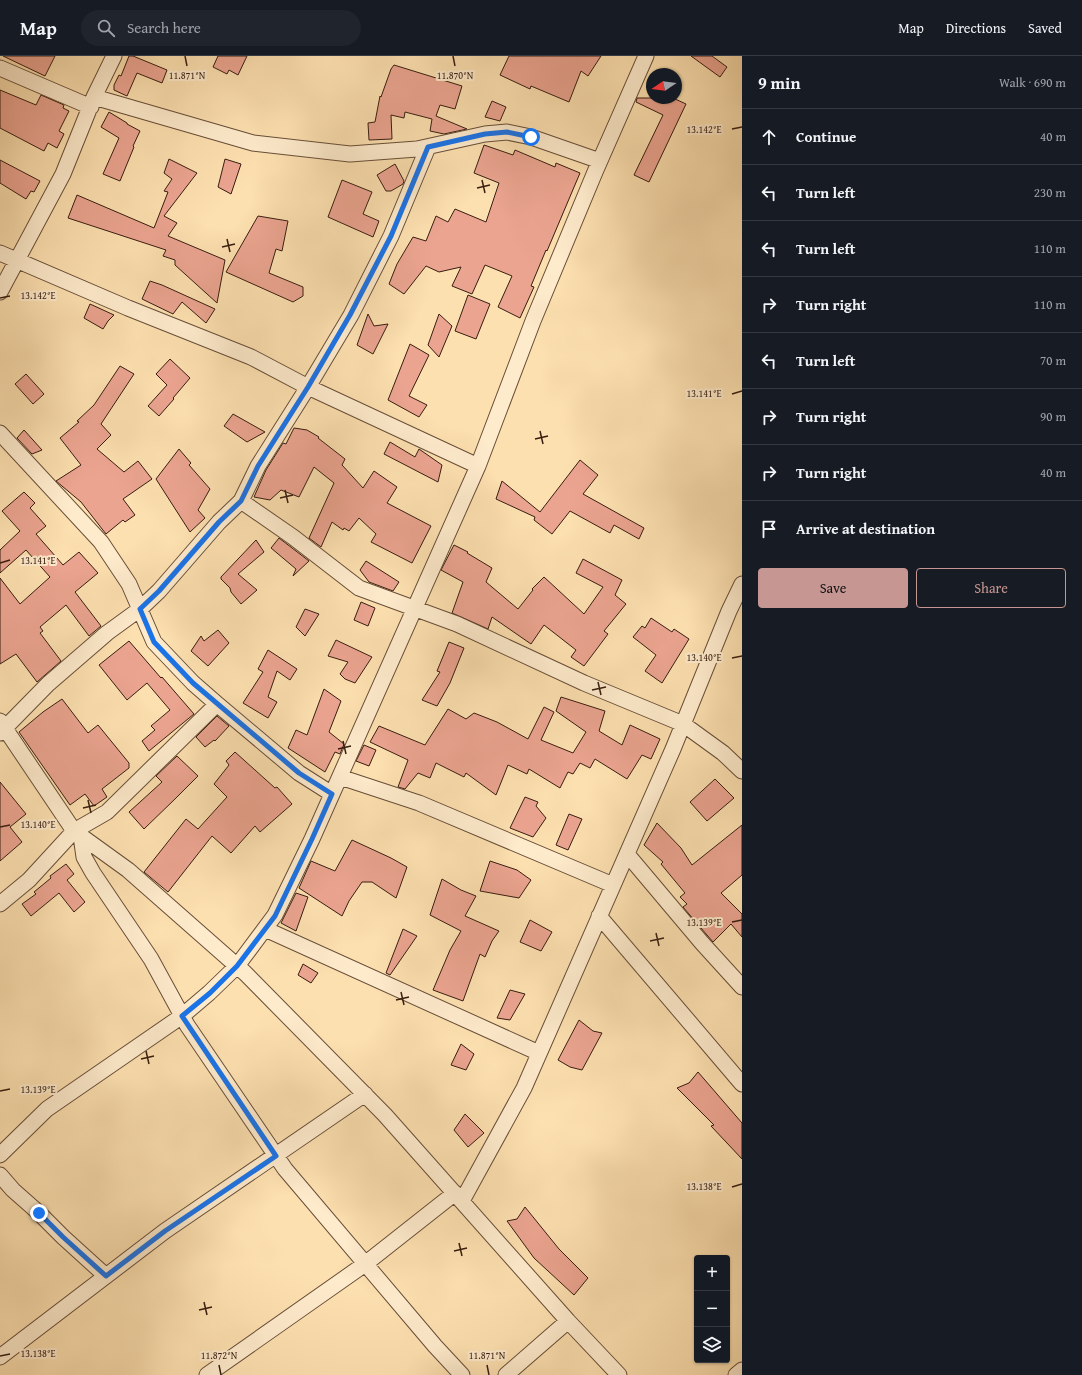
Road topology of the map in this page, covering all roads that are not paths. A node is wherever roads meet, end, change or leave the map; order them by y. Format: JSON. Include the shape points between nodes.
{"nodes":[{"id":1,"x":114,"y":56,"type":"edge"},
{"id":2,"x":646,"y":56,"type":"edge"},
{"id":3,"x":0,"y":68,"type":"edge"},
{"id":4,"x":93,"y":102,"type":"junction"},
{"id":5,"x":428,"y":147,"type":"junction"},
{"id":6,"x":600,"y":161,"type":"junction"},
{"id":7,"x":0,"y":253,"type":"edge"},
{"id":8,"x":17,"y":261,"type":"junction"},
{"id":9,"x":0,"y":292,"type":"edge"},
{"id":10,"x":308,"y":387,"type":"junction"},
{"id":11,"x":0,"y":433,"type":"edge"},
{"id":12,"x":478,"y":466,"type":"junction"},
{"id":13,"x":241,"y":501,"type":"junction"},
{"id":14,"x":742,"y":584,"type":"edge"},
{"id":15,"x":416,"y":608,"type":"junction"},
{"id":16,"x":140,"y":609,"type":"junction"},
{"id":17,"x":217,"y":704,"type":"junction"},
{"id":18,"x":683,"y":724,"type":"junction"},
{"id":19,"x":2,"y":728,"type":"edge"},
{"id":20,"x":742,"y":771,"type":"edge"},
{"id":21,"x":340,"y":777,"type":"junction"},
{"id":22,"x":332,"y":794,"type":"junction"},
{"id":23,"x":78,"y":834,"type":"junction"},
{"id":24,"x":627,"y":854,"type":"junction"},
{"id":25,"x":613,"y":884,"type":"junction"},
{"id":26,"x":0,"y":904,"type":"edge"},
{"id":27,"x":599,"y":916,"type":"junction"},
{"id":28,"x":265,"y":929,"type":"junction"},
{"id":29,"x":237,"y":966,"type":"junction"},
{"id":30,"x":742,"y":987,"type":"edge"},
{"id":31,"x":182,"y":1016,"type":"junction"},
{"id":32,"x":539,"y":1053,"type":"junction"},
{"id":33,"x":742,"y":1084,"type":"edge"},
{"id":34,"x":365,"y":1094,"type":"junction"},
{"id":35,"x":0,"y":1155,"type":"edge"},
{"id":36,"x":276,"y":1156,"type":"junction"},
{"id":37,"x":0,"y":1176,"type":"edge"},
{"id":38,"x":458,"y":1197,"type":"junction"},
{"id":39,"x":365,"y":1264,"type":"junction"},
{"id":40,"x":106,"y":1276,"type":"junction"},
{"id":41,"x":568,"y":1321,"type":"junction"},
{"id":42,"x":0,"y":1357,"type":"edge"},
{"id":43,"x":742,"y":1370,"type":"edge"},
{"id":44,"x":208,"y":1375,"type":"edge"},
{"id":45,"x":462,"y":1375,"type":"edge"},
{"id":46,"x":506,"y":1375,"type":"edge"},
{"id":47,"x":619,"y":1375,"type":"edge"},
{"id":48,"x":736,"y":1375,"type":"edge"}],
"edges":[{"from":1,"to":4,"type":"street"},
{"from":2,"to":6,"type":"street"},
{"from":3,"to":4,"type":"street"},
{"from":4,"to":5,"type":"street","via":[[253,143],[350,154]]},
{"from":4,"to":8,"type":"street","via":[[63,174]]},
{"from":5,"to":6,"type":"street","via":[[485,134],[507,132],[531,137]]},
{"from":5,"to":10,"type":"street","via":[[391,236],[350,315]]},
{"from":6,"to":12,"type":"street","via":[[533,321]]},
{"from":7,"to":8,"type":"street"},
{"from":8,"to":9,"type":"street"},
{"from":8,"to":10,"type":"street","via":[[251,357]]},
{"from":10,"to":12,"type":"street"},
{"from":10,"to":13,"type":"street","via":[[258,466]]},
{"from":11,"to":16,"type":"street","via":[[101,542],[129,584]]},
{"from":12,"to":15,"type":"street"},
{"from":13,"to":15,"type":"street","via":[[360,588]]},
{"from":13,"to":16,"type":"street"},
{"from":14,"to":18,"type":"street"},
{"from":15,"to":18,"type":"street"},
{"from":15,"to":21,"type":"street"},
{"from":16,"to":17,"type":"street","via":[[154,642]]},
{"from":16,"to":19,"type":"street","via":[[106,633]]},
{"from":17,"to":22,"type":"street","via":[[299,773]]},
{"from":17,"to":23,"type":"street","via":[[107,812]]},
{"from":18,"to":20,"type":"street","via":[[723,753]]},
{"from":18,"to":24,"type":"street"},
{"from":19,"to":23,"type":"street"},
{"from":21,"to":22,"type":"street"},
{"from":21,"to":25,"type":"street","via":[[419,803]]},
{"from":22,"to":28,"type":"street","via":[[275,916]]},
{"from":23,"to":26,"type":"street"},
{"from":23,"to":29,"type":"street","via":[[128,870]]},
{"from":23,"to":31,"type":"street","via":[[84,857],[150,959]]},
{"from":24,"to":25,"type":"street"},
{"from":24,"to":30,"type":"street"},
{"from":25,"to":27,"type":"street"},
{"from":27,"to":32,"type":"street"},
{"from":27,"to":33,"type":"street"},
{"from":28,"to":29,"type":"street"},
{"from":28,"to":32,"type":"street"},
{"from":29,"to":31,"type":"street"},
{"from":29,"to":34,"type":"street"},
{"from":31,"to":35,"type":"street","via":[[47,1109]]},
{"from":31,"to":36,"type":"street"},
{"from":32,"to":38,"type":"street","via":[[524,1088]]},
{"from":34,"to":36,"type":"street"},
{"from":34,"to":38,"type":"street"},
{"from":36,"to":39,"type":"street"},
{"from":36,"to":40,"type":"street","via":[[165,1231]]},
{"from":37,"to":40,"type":"street"},
{"from":38,"to":39,"type":"street"},
{"from":38,"to":41,"type":"street"},
{"from":39,"to":44,"type":"street"},
{"from":39,"to":45,"type":"street"},
{"from":40,"to":42,"type":"street"},
{"from":41,"to":46,"type":"street"},
{"from":41,"to":47,"type":"street"},
{"from":43,"to":48,"type":"street"}]}
